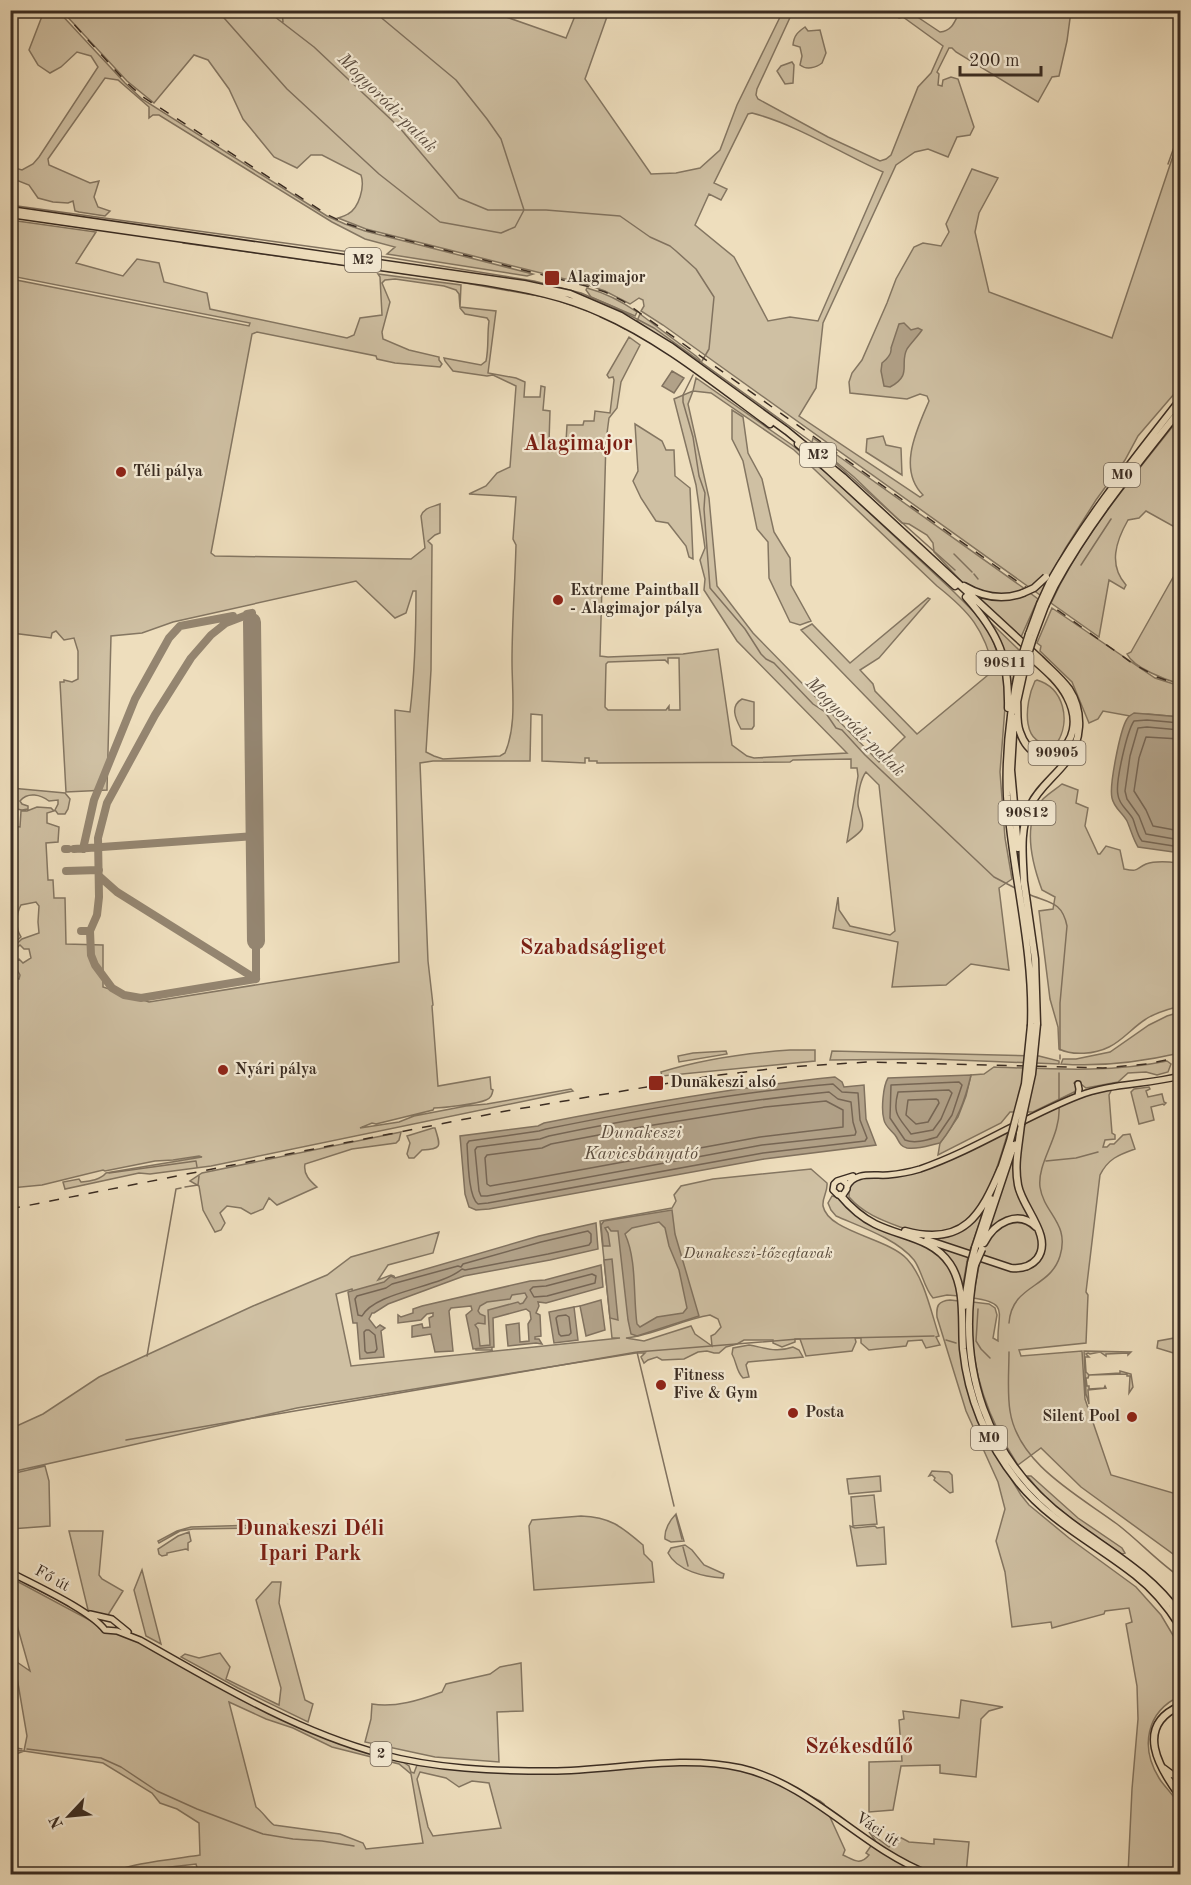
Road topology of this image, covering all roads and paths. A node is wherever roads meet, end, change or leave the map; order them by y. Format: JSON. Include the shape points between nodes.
{"nodes":[{"id":1,"x":10,"y":212,"type":"edge"},
{"id":2,"x":697,"y":368,"type":"junction"},
{"id":3,"x":1180,"y":400,"type":"edge"},
{"id":4,"x":1180,"y":410,"type":"edge"},
{"id":5,"x":946,"y":573,"type":"junction"},
{"id":6,"x":1051,"y":581,"type":"junction"},
{"id":7,"x":966,"y":597,"type":"junction"},
{"id":8,"x":1026,"y":650,"type":"junction"},
{"id":9,"x":1023,"y":660,"type":"junction"},
{"id":10,"x":1017,"y":700,"type":"junction"},
{"id":11,"x":1007,"y":740,"type":"junction"},
{"id":12,"x":1021,"y":883,"type":"junction"},
{"id":13,"x":1034,"y":1024,"type":"junction"},
{"id":14,"x":1180,"y":1076,"type":"edge"},
{"id":15,"x":1092,"y":1091,"type":"junction"},
{"id":16,"x":1078,"y":1096,"type":"junction"},
{"id":17,"x":1015,"y":1140,"type":"junction"},
{"id":18,"x":1001,"y":1168,"type":"junction"},
{"id":19,"x":901,"y":1173,"type":"junction"},
{"id":20,"x":842,"y":1180,"type":"junction"},
{"id":21,"x":845,"y":1191,"type":"junction"},
{"id":22,"x":899,"y":1231,"type":"junction"},
{"id":23,"x":1041,"y":1239,"type":"junction"},
{"id":24,"x":979,"y":1248,"type":"junction"},
{"id":25,"x":965,"y":1300,"type":"junction"},
{"id":26,"x":10,"y":1572,"type":"edge"},
{"id":27,"x":80,"y":1610,"type":"junction"},
{"id":28,"x":1180,"y":1615,"type":"edge"},
{"id":29,"x":106,"y":1618,"type":"junction"},
{"id":30,"x":115,"y":1623,"type":"junction"},
{"id":31,"x":102,"y":1626,"type":"junction"},
{"id":32,"x":1180,"y":1626,"type":"edge"},
{"id":33,"x":109,"y":1631,"type":"junction"},
{"id":34,"x":140,"y":1640,"type":"junction"},
{"id":35,"x":1180,"y":1706,"type":"edge"},
{"id":36,"x":1161,"y":1767,"type":"junction"},
{"id":37,"x":1180,"y":1777,"type":"edge"},
{"id":38,"x":1180,"y":1796,"type":"edge"},
{"id":39,"x":928,"y":1875,"type":"edge"}],
"edges":[{"from":1,"to":2,"type":"highway","number":"M2","via":[[470,275],[553,290],[621,316],[656,336]]},
{"from":2,"to":5,"type":"highway","number":"M2","via":[[810,447]]},
{"from":2,"to":7,"type":"highway","number":"M2","via":[[807,451]]},
{"from":3,"to":6,"type":"highway","number":"M0","via":[[1094,511]]},
{"from":4,"to":6,"type":"highway","number":"M0"},
{"from":5,"to":6,"type":"highway","bridge":true,"via":[[984,596],[1006,598]]},
{"from":5,"to":8,"type":"highway","number":"M2"},
{"from":6,"to":9,"type":"highway","number":"M0","bridge":true},
{"from":7,"to":8,"type":"highway","number":"M2"},
{"from":7,"to":11,"type":"highway","number":"90811","via":[[990,626],[1005,662]]},
{"from":8,"to":10,"type":"highway","number":"90905","via":[[1068,698],[1074,729],[1065,748],[1047,755],[1026,744],[1019,730]]},
{"from":8,"to":12,"type":"highway","number":"90812","via":[[1069,689],[1079,725],[1070,756],[1038,793],[1027,815]]},
{"from":9,"to":10,"type":"highway","number":"M0"},
{"from":9,"to":11,"type":"highway","number":"M0"},
{"from":10,"to":12,"type":"highway","number":"M0","via":[[1011,770]]},
{"from":11,"to":12,"type":"highway","number":"M0","via":[[1007,797]]},
{"from":12,"to":13,"type":"highway","number":"M0"},
{"from":13,"to":17,"type":"highway","number":"M0","bridge":true},
{"from":13,"to":17,"type":"highway","number":"M0","bridge":true,"via":[[1032,1074]]},
{"from":14,"to":15,"type":"main road"},
{"from":15,"to":16,"type":"main road"},
{"from":15,"to":16,"type":"main road","via":[[1080,1085]]},
{"from":16,"to":19,"type":"main road","via":[[956,1154]]},
{"from":17,"to":18,"type":"highway","number":"M0"},
{"from":17,"to":23,"type":"highway","via":[[1019,1193]]},
{"from":17,"to":24,"type":"highway","number":"M0"},
{"from":18,"to":22,"type":"highway","via":[[980,1211],[964,1226],[933,1236]]},
{"from":18,"to":24,"type":"highway","number":"M0"},
{"from":19,"to":20,"type":"main road","via":[[865,1173]]},
{"from":19,"to":21,"type":"main road","via":[[858,1177]]},
{"from":20,"to":21,"type":"main road","via":[[847,1184]]},
{"from":20,"to":21,"type":"main road","via":[[833,1186],[834,1192]]},
{"from":21,"to":22,"type":"highway","via":[[864,1216]]},
{"from":21,"to":22,"type":"highway","via":[[847,1203],[870,1221]]},
{"from":22,"to":23,"type":"highway","via":[[1016,1268],[1023,1268],[1038,1257]]},
{"from":22,"to":25,"type":"highway","via":[[945,1257]]},
{"from":23,"to":24,"type":"highway","via":[[1029,1222],[1010,1219],[989,1233]]},
{"from":24,"to":25,"type":"highway","number":"M0","bridge":true},
{"from":25,"to":28,"type":"highway","number":"M0","via":[[976,1388],[993,1434],[1014,1468],[1059,1514],[1146,1577]]},
{"from":25,"to":32,"type":"highway","number":"M0","via":[[965,1364],[976,1408],[990,1441],[1012,1475],[1056,1519],[1146,1584]]},
{"from":26,"to":27,"type":"main road","name":"Fő út","number":"2"},
{"from":27,"to":29,"type":"main road","name":"Fő út","number":"2"},
{"from":27,"to":31,"type":"main road","name":"Fő út","number":"2"},
{"from":29,"to":30,"type":"main road","number":"2"},
{"from":29,"to":31,"type":"main road"},
{"from":30,"to":33,"type":"main road"},
{"from":30,"to":34,"type":"main road","number":"2"},
{"from":31,"to":33,"type":"main road","number":"2"},
{"from":33,"to":34,"type":"main road","number":"2"},
{"from":34,"to":39,"type":"main road","name":"Váci út","number":"2","via":[[302,1726],[391,1757],[449,1766],[541,1771],[691,1762],[761,1774],[815,1802],[891,1856]]},
{"from":35,"to":36,"type":"highway","via":[[1164,1717],[1157,1729],[1154,1746]]},
{"from":36,"to":37,"type":"highway"},
{"from":36,"to":38,"type":"highway"}]}
